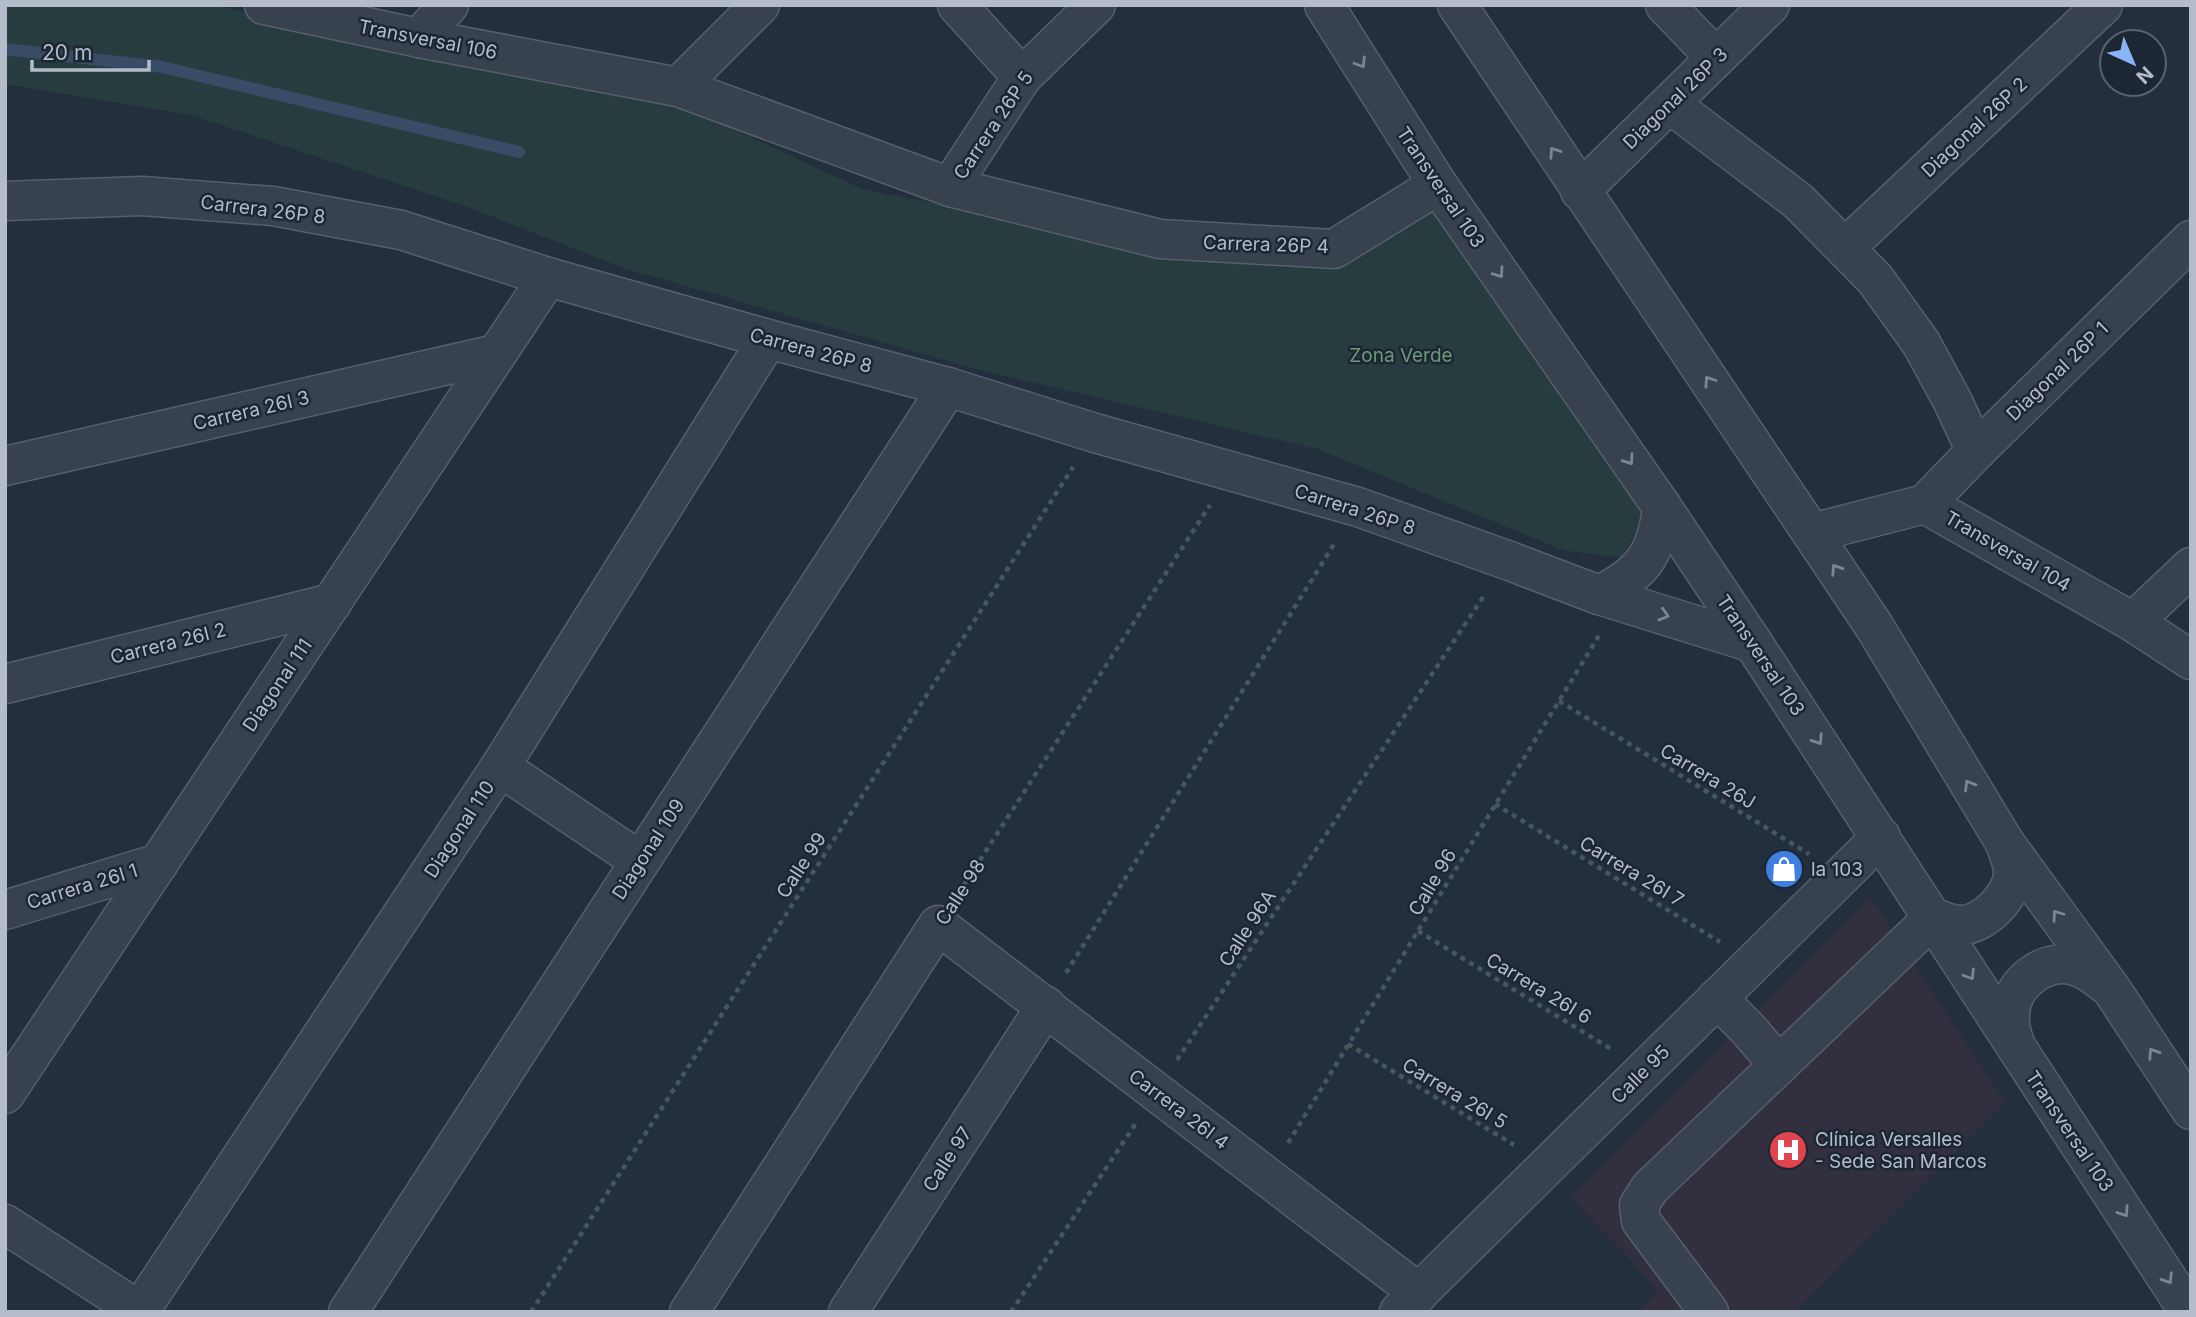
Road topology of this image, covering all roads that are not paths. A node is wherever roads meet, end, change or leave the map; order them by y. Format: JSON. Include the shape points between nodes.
{"nodes":[{"id":1,"x":264,"y":5,"type":"edge"},
{"id":2,"x":449,"y":5,"type":"edge"},
{"id":3,"x":760,"y":5,"type":"edge"},
{"id":4,"x":957,"y":5,"type":"edge"},
{"id":5,"x":1096,"y":5,"type":"edge"},
{"id":6,"x":1324,"y":5,"type":"edge"},
{"id":7,"x":1457,"y":5,"type":"edge"},
{"id":8,"x":1665,"y":5,"type":"edge"},
{"id":9,"x":1770,"y":5,"type":"edge"},
{"id":10,"x":2103,"y":5,"type":"edge"},
{"id":11,"x":419,"y":38,"type":"junction"},
{"id":12,"x":1716,"y":58,"type":"junction"},
{"id":13,"x":1022,"y":77,"type":"junction"},
{"id":14,"x":678,"y":87,"type":"junction"},
{"id":15,"x":1670,"y":104,"type":"junction"},
{"id":16,"x":1438,"y":186,"type":"junction"},
{"id":17,"x":950,"y":187,"type":"junction"},
{"id":18,"x":1580,"y":191,"type":"junction"},
{"id":19,"x":5,"y":201,"type":"edge"},
{"id":20,"x":2191,"y":240,"type":"edge"},
{"id":21,"x":1845,"y":248,"type":"junction"},
{"id":22,"x":548,"y":276,"type":"junction"},
{"id":23,"x":768,"y":339,"type":"junction"},
{"id":24,"x":496,"y":355,"type":"junction"},
{"id":25,"x":948,"y":387,"type":"junction"},
{"id":26,"x":1976,"y":451,"type":"junction"},
{"id":27,"x":5,"y":467,"type":"edge"},
{"id":28,"x":1925,"y":504,"type":"junction"},
{"id":29,"x":1662,"y":507,"type":"junction"},
{"id":30,"x":1812,"y":533,"type":"junction"},
{"id":31,"x":2191,"y":567,"type":"edge"},
{"id":32,"x":1609,"y":598,"type":"junction"},
{"id":33,"x":331,"y":603,"type":"junction"},
{"id":34,"x":2133,"y":622,"type":"junction"},
{"id":35,"x":1753,"y":642,"type":"junction"},
{"id":36,"x":2191,"y":660,"type":"edge"},
{"id":37,"x":6,"y":681,"type":"edge"},
{"id":38,"x":500,"y":766,"type":"junction"},
{"id":39,"x":1881,"y":837,"type":"junction"},
{"id":40,"x":2005,"y":843,"type":"junction"},
{"id":41,"x":640,"y":861,"type":"junction"},
{"id":42,"x":159,"y":863,"type":"junction"},
{"id":43,"x":5,"y":910,"type":"edge"},
{"id":44,"x":1933,"y":918,"type":"junction"},
{"id":45,"x":938,"y":925,"type":"joint"},
{"id":46,"x":2112,"y":990,"type":"junction"},
{"id":47,"x":1717,"y":998,"type":"junction"},
{"id":48,"x":1045,"y":1006,"type":"junction"},
{"id":49,"x":2019,"y":1053,"type":"junction"},
{"id":50,"x":1779,"y":1065,"type":"junction"},
{"id":51,"x":5,"y":1094,"type":"edge"},
{"id":52,"x":2191,"y":1110,"type":"edge"},
{"id":53,"x":5,"y":1224,"type":"edge"},
{"id":54,"x":1409,"y":1302,"type":"edge"},
{"id":55,"x":140,"y":1312,"type":"edge"},
{"id":56,"x":348,"y":1312,"type":"edge"},
{"id":57,"x":689,"y":1312,"type":"edge"},
{"id":58,"x":848,"y":1312,"type":"edge"},
{"id":59,"x":1709,"y":1312,"type":"edge"},
{"id":60,"x":2189,"y":1312,"type":"edge"}],
"edges":[{"from":1,"to":11,"type":"street","name":"Transversal 106"},
{"from":2,"to":11,"type":"street"},
{"from":3,"to":14,"type":"street"},
{"from":4,"to":13,"type":"street"},
{"from":5,"to":13,"type":"street","name":"Carrera 26P 5"},
{"from":6,"to":16,"type":"street","name":"Transversal 103","one_way":true},
{"from":18,"to":7,"type":"street","one_way":true},
{"from":8,"to":12,"type":"street"},
{"from":9,"to":12,"type":"street","name":"Diagonal 26P 3"},
{"from":10,"to":21,"type":"street","name":"Diagonal 26P 2"},
{"from":11,"to":14,"type":"street","name":"Transversal 106"},
{"from":12,"to":15,"type":"street","name":"Diagonal 26P 3"},
{"from":13,"to":17,"type":"street","name":"Carrera 26P 5"},
{"from":14,"to":17,"type":"street","name":"Transversal 106"},
{"from":15,"to":18,"type":"street","name":"Diagonal 26P 3"},
{"from":15,"to":21,"type":"street","via":[[1798,201]]},
{"from":16,"to":17,"type":"street","name":"Carrera 26P 4","via":[[1334,249],[1160,239]]},
{"from":16,"to":29,"type":"street","name":"Transversal 103","one_way":true},
{"from":30,"to":18,"type":"street","one_way":true},
{"from":19,"to":22,"type":"street","name":"Carrera 26P 8","via":[[142,196],[273,206],[401,230]]},
{"from":20,"to":26,"type":"street","name":"Diagonal 26P 1"},
{"from":21,"to":26,"type":"street","via":[[1875,279],[1921,343]]},
{"from":22,"to":23,"type":"street","name":"Carrera 26P 8"},
{"from":22,"to":24,"type":"street","name":"Diagonal 111"},
{"from":23,"to":25,"type":"street","name":"Carrera 26P 8"},
{"from":23,"to":38,"type":"street","name":"Diagonal 110"},
{"from":24,"to":27,"type":"street","name":"Carrera 26I 3"},
{"from":24,"to":33,"type":"street","name":"Diagonal 111"},
{"from":25,"to":32,"type":"street","name":"Carrera 26P 8","via":[[1358,508]]},
{"from":25,"to":41,"type":"street","name":"Diagonal 109"},
{"from":26,"to":28,"type":"street","name":"Diagonal 26P 1"},
{"from":28,"to":30,"type":"street","name":"Transversal 104"},
{"from":28,"to":34,"type":"street","name":"Transversal 104"},
{"from":29,"to":32,"type":"street","via":[[1652,552]]},
{"from":29,"to":35,"type":"street","name":"Transversal 103"},
{"from":40,"to":30,"type":"street","one_way":true},
{"from":31,"to":34,"type":"street"},
{"from":32,"to":35,"type":"street","name":"Carrera 26P 8","one_way":true},
{"from":33,"to":37,"type":"street","name":"Carrera 26I 2"},
{"from":33,"to":42,"type":"street","name":"Diagonal 111"},
{"from":34,"to":36,"type":"street","name":"Transversal 104"},
{"from":35,"to":39,"type":"street","name":"Transversal 103","one_way":true},
{"from":38,"to":41,"type":"street"},
{"from":38,"to":55,"type":"street","name":"Diagonal 110"},
{"from":39,"to":44,"type":"street","name":"Transversal 103"},
{"from":39,"to":47,"type":"street","name":"Calle 95"},
{"from":40,"to":44,"type":"street","via":[[2013,871],[2003,899],[1979,920],[1961,925]]},
{"from":46,"to":40,"type":"street","one_way":true},
{"from":41,"to":56,"type":"street","name":"Diagonal 109"},
{"from":42,"to":43,"type":"street","name":"Carrera 26I 1"},
{"from":42,"to":51,"type":"street","name":"Diagonal 111"},
{"from":44,"to":49,"type":"street","name":"Transversal 103","one_way":true},
{"from":44,"to":50,"type":"street"},
{"from":45,"to":48,"type":"street","name":"Carrera 26I 4"},
{"from":45,"to":57,"type":"street","name":"Calle 98"},
{"from":46,"to":49,"type":"street","via":[[2093,974],[2070,964],[2036,972],[2017,990],[2012,1002],[2010,1026]]},
{"from":52,"to":46,"type":"street","one_way":true},
{"from":47,"to":50,"type":"street"},
{"from":47,"to":54,"type":"street","name":"Calle 95"},
{"from":48,"to":54,"type":"street","name":"Carrera 26I 4","via":[[1267,1176]]},
{"from":48,"to":58,"type":"street","name":"Calle 97"},
{"from":49,"to":60,"type":"street","name":"Transversal 103","one_way":true},
{"from":50,"to":59,"type":"street","via":[[1650,1188],[1640,1205],[1641,1221]]},
{"from":53,"to":55,"type":"street"}]}
